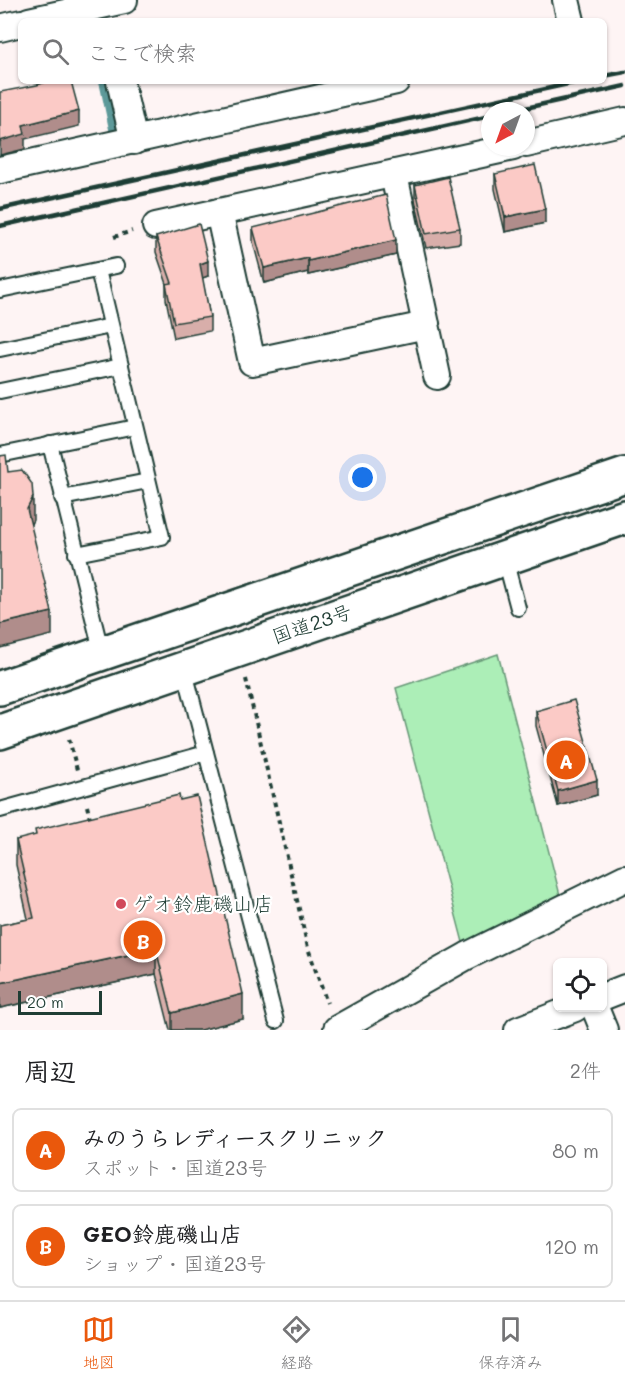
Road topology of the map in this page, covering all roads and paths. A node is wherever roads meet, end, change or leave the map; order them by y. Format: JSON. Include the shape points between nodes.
{"nodes":[{"id":1,"x":566,"y":0,"type":"edge"},
{"id":2,"x":102,"y":8,"type":"edge"},
{"id":3,"x":46,"y":18,"type":"edge"},
{"id":4,"x":570,"y":18,"type":"edge"},
{"id":5,"x":18,"y":24,"type":"edge"},
{"id":6,"x":0,"y":28,"type":"edge"},
{"id":7,"x":121,"y":84,"type":"edge"},
{"id":8,"x":383,"y":84,"type":"edge"},
{"id":9,"x":625,"y":121,"type":"edge"},
{"id":10,"x":134,"y":141,"type":"junction"},
{"id":11,"x":535,"y":142,"type":"edge"},
{"id":12,"x":481,"y":155,"type":"edge"},
{"id":13,"x":0,"y":170,"type":"edge"},
{"id":14,"x":394,"y":175,"type":"junction"},
{"id":15,"x":219,"y":212,"type":"junction"},
{"id":16,"x":156,"y":226,"type":"dead end"},
{"id":17,"x":116,"y":266,"type":"dead end"},
{"id":18,"x":98,"y":270,"type":"junction"},
{"id":19,"x":0,"y":290,"type":"edge"},
{"id":20,"x":426,"y":325,"type":"junction"},
{"id":21,"x":111,"y":326,"type":"junction"},
{"id":22,"x":0,"y":349,"type":"edge"},
{"id":23,"x":120,"y":366,"type":"junction"},
{"id":24,"x":437,"y":376,"type":"dead end"},
{"id":25,"x":0,"y":391,"type":"edge"},
{"id":26,"x":135,"y":427,"type":"junction"},
{"id":27,"x":50,"y":444,"type":"junction"},
{"id":28,"x":0,"y":455,"type":"edge"},
{"id":29,"x":625,"y":476,"type":"edge"},
{"id":30,"x":148,"y":481,"type":"junction"},
{"id":31,"x":62,"y":498,"type":"junction"},
{"id":32,"x":625,"y":517,"type":"edge"},
{"id":33,"x":76,"y":554,"type":"junction"},
{"id":34,"x":505,"y":559,"type":"junction"},
{"id":35,"x":518,"y":608,"type":"dead end"},
{"id":36,"x":102,"y":654,"type":"junction"},
{"id":37,"x":184,"y":668,"type":"junction"},
{"id":38,"x":244,"y":668,"type":"dead end"},
{"id":39,"x":0,"y":688,"type":"edge"},
{"id":40,"x":0,"y":732,"type":"edge"},
{"id":41,"x":206,"y":753,"type":"junction"},
{"id":42,"x":0,"y":810,"type":"edge"},
{"id":43,"x":625,"y":878,"type":"edge"},
{"id":44,"x":625,"y":988,"type":"edge"},
{"id":45,"x":607,"y":995,"type":"edge"},
{"id":46,"x":569,"y":1012,"type":"edge"},
{"id":47,"x":597,"y":1012,"type":"edge"},
{"id":48,"x":276,"y":1021,"type":"dead end"},
{"id":49,"x":550,"y":1024,"type":"edge"},
{"id":50,"x":336,"y":1030,"type":"edge"},
{"id":51,"x":518,"y":1030,"type":"edge"},
{"id":52,"x":604,"y":1030,"type":"edge"}],
"edges":[{"from":1,"to":4,"type":"street"},
{"from":2,"to":3,"type":"street"},
{"from":5,"to":6,"type":"street"},
{"from":7,"to":10,"type":"street"},
{"from":8,"to":10,"type":"street"},
{"from":9,"to":11,"type":"street"},
{"from":10,"to":13,"type":"street"},
{"from":12,"to":14,"type":"street"},
{"from":14,"to":15,"type":"street"},
{"from":14,"to":20,"type":"street"},
{"from":15,"to":16,"type":"street"},
{"from":15,"to":20,"type":"street","via":[[252,362]]},
{"from":17,"to":18,"type":"lane"},
{"from":18,"to":19,"type":"lane"},
{"from":18,"to":21,"type":"lane"},
{"from":20,"to":24,"type":"street"},
{"from":21,"to":22,"type":"lane"},
{"from":21,"to":23,"type":"lane"},
{"from":23,"to":25,"type":"lane"},
{"from":23,"to":26,"type":"lane"},
{"from":26,"to":27,"type":"lane"},
{"from":26,"to":30,"type":"lane"},
{"from":27,"to":28,"type":"lane"},
{"from":27,"to":31,"type":"lane"},
{"from":29,"to":36,"type":"highway","name":"国道23号"},
{"from":30,"to":31,"type":"lane"},
{"from":30,"to":33,"type":"lane","via":[[162,537]]},
{"from":31,"to":33,"type":"lane"},
{"from":32,"to":34,"type":"highway","name":"国道23号"},
{"from":33,"to":36,"type":"lane"},
{"from":34,"to":35,"type":"lane"},
{"from":34,"to":37,"type":"highway","name":"国道23号"},
{"from":36,"to":39,"type":"highway","name":"国道23号"},
{"from":37,"to":40,"type":"highway","name":"国道23号"},
{"from":37,"to":41,"type":"lane"},
{"from":38,"to":50,"type":"path","via":[[308,948]]},
{"from":41,"to":42,"type":"lane"},
{"from":41,"to":48,"type":"lane"},
{"from":43,"to":50,"type":"street","via":[[467,956]]},
{"from":44,"to":45,"type":"street"},
{"from":46,"to":49,"type":"street"},
{"from":47,"to":52,"type":"street"},
{"from":49,"to":51,"type":"street"}]}
